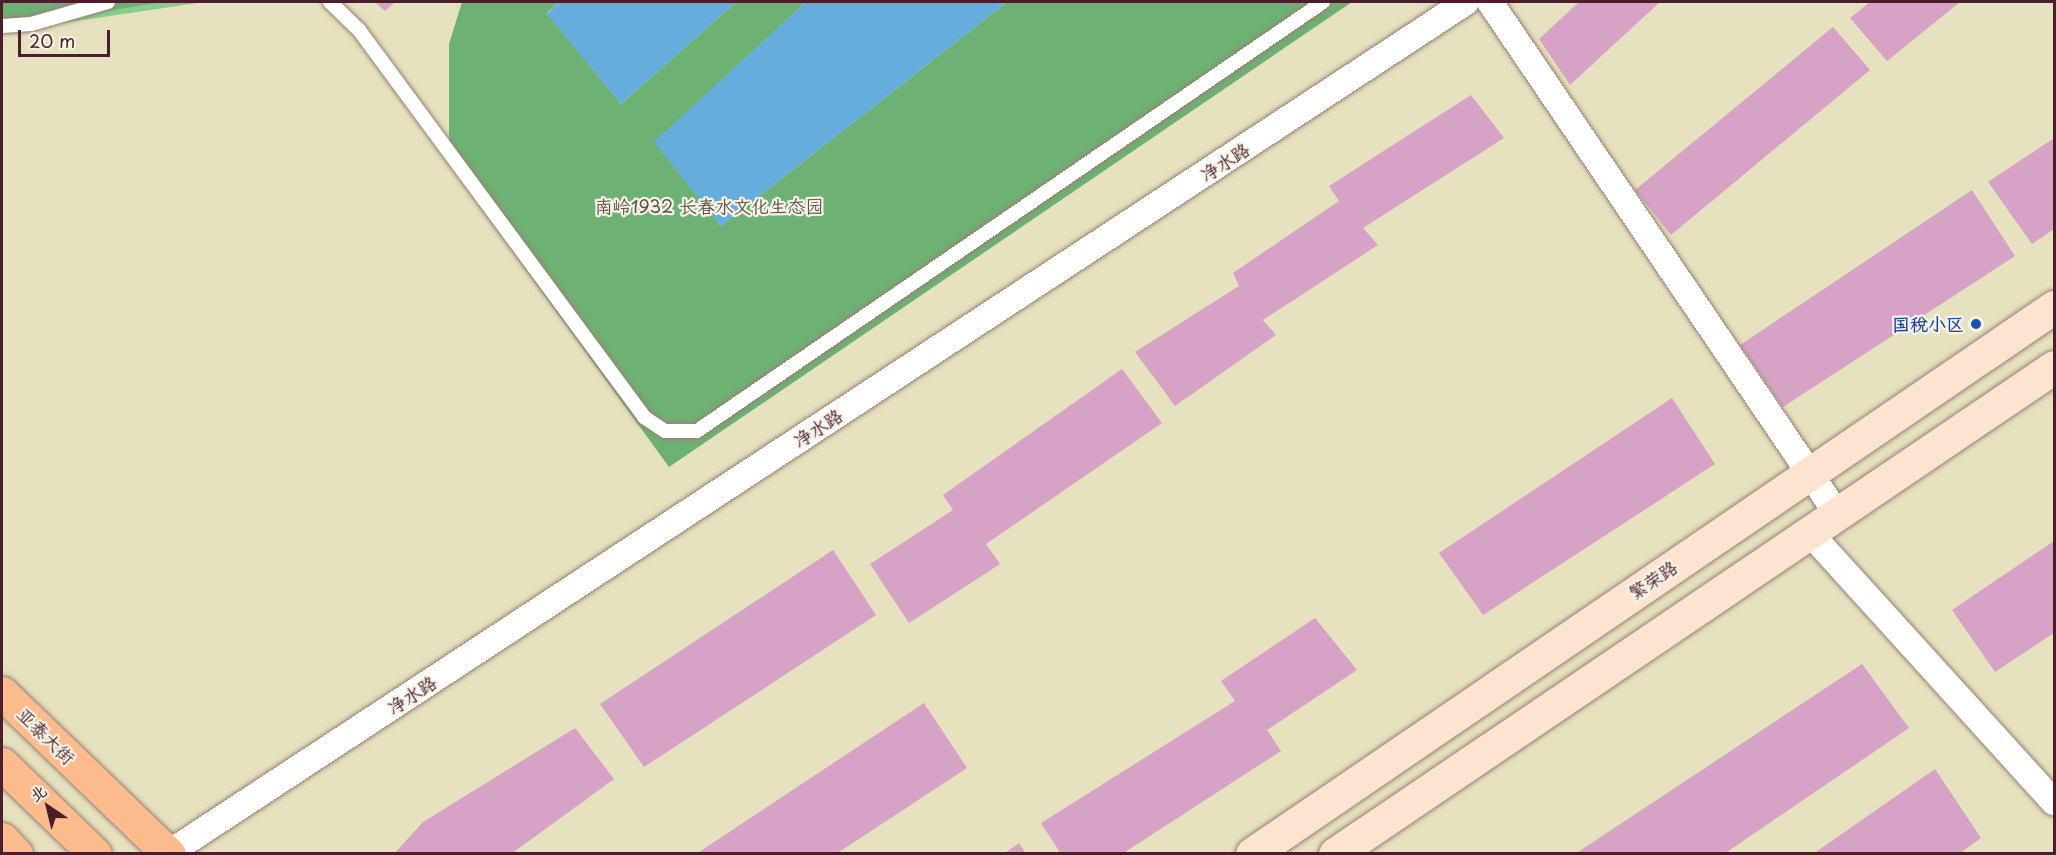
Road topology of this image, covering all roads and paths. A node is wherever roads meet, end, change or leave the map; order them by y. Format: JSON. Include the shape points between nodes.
{"nodes":[{"id":1,"x":108,"y":2,"type":"edge"},
{"id":2,"x":330,"y":2,"type":"edge"},
{"id":3,"x":1323,"y":2,"type":"edge"},
{"id":4,"x":1466,"y":2,"type":"edge"},
{"id":5,"x":1490,"y":2,"type":"edge"},
{"id":6,"x":2,"y":26,"type":"edge"},
{"id":7,"x":2055,"y":307,"type":"edge"},
{"id":8,"x":2055,"y":367,"type":"edge"},
{"id":9,"x":1809,"y":473,"type":"junction"},
{"id":10,"x":1836,"y":512,"type":"junction"},
{"id":11,"x":1808,"y":531,"type":"junction"},
{"id":12,"x":2,"y":693,"type":"edge"},
{"id":13,"x":2,"y":764,"type":"edge"},
{"id":14,"x":2055,"y":802,"type":"edge"},
{"id":15,"x":2,"y":839,"type":"edge"},
{"id":16,"x":169,"y":853,"type":"edge"},
{"id":17,"x":16,"y":854,"type":"edge"},
{"id":18,"x":95,"y":854,"type":"edge"},
{"id":19,"x":1252,"y":854,"type":"edge"},
{"id":20,"x":1335,"y":854,"type":"edge"}],
"edges":[{"from":1,"to":6,"type":"lane","via":[[32,24]]},
{"from":2,"to":3,"type":"lane","via":[[358,30],[644,417],[665,431],[697,431]]},
{"from":4,"to":16,"type":"street","name":"净水路"},
{"from":5,"to":9,"type":"street"},
{"from":7,"to":9,"type":"main road","name":"繁荣路"},
{"from":8,"to":10,"type":"main road"},
{"from":9,"to":10,"type":"street"},
{"from":9,"to":19,"type":"main road","name":"繁荣路"},
{"from":10,"to":11,"type":"main road"},
{"from":11,"to":14,"type":"street"},
{"from":11,"to":20,"type":"main road"},
{"from":12,"to":16,"type":"main road","name":"亚泰大街"},
{"from":13,"to":18,"type":"main road"},
{"from":15,"to":17,"type":"main road"}]}
